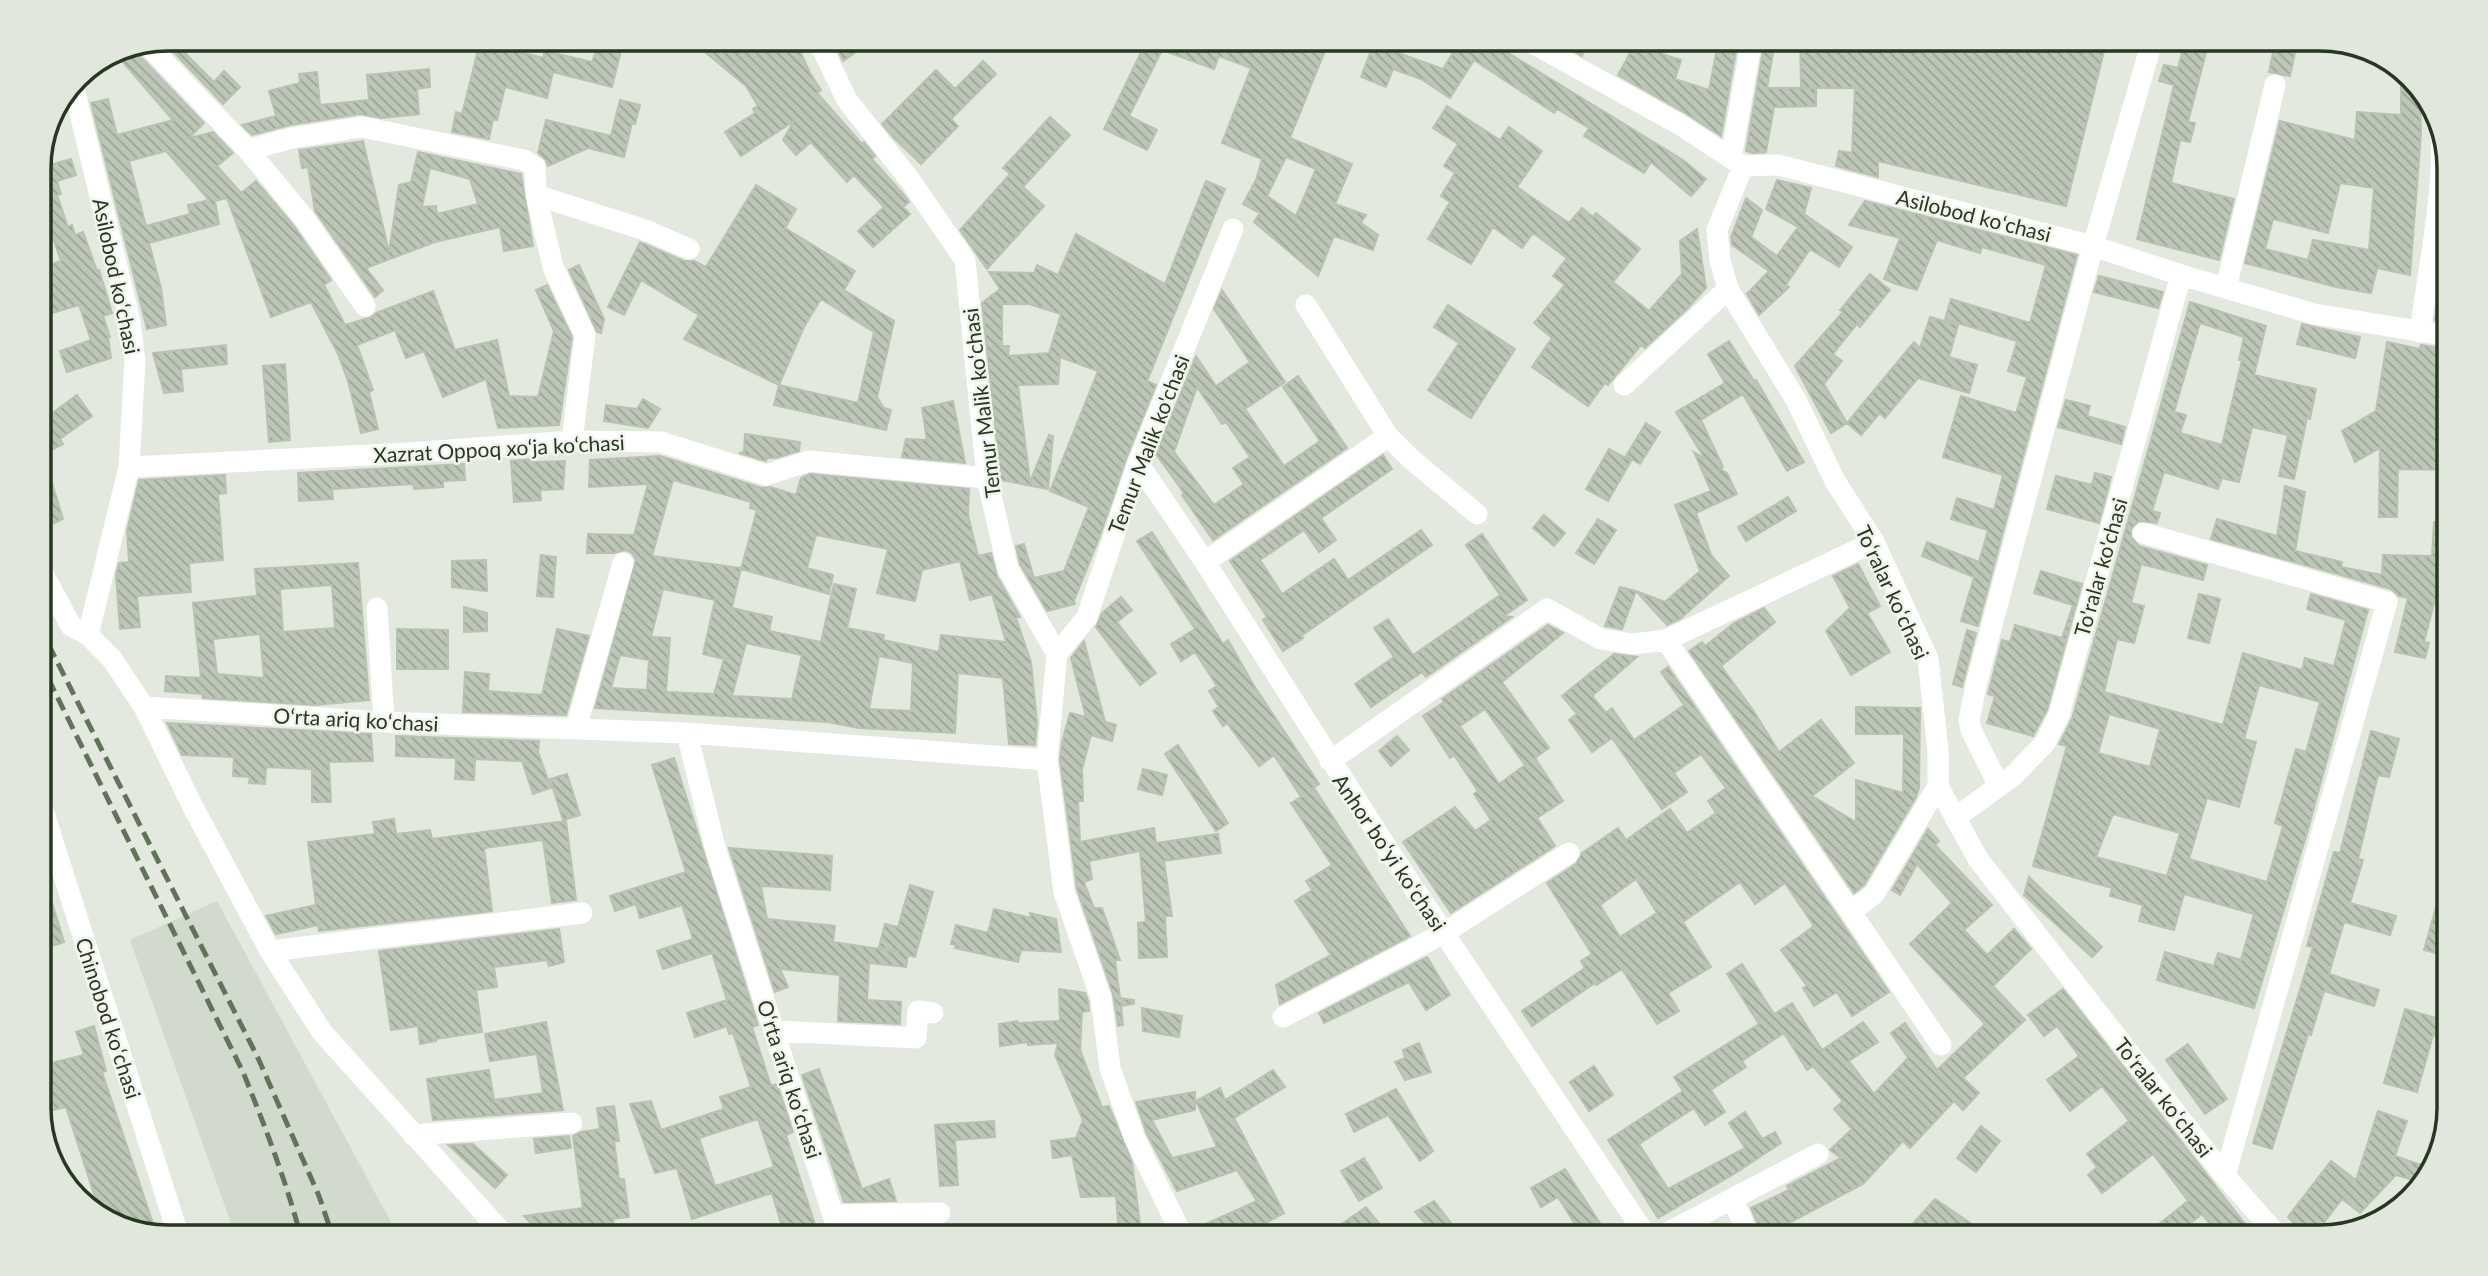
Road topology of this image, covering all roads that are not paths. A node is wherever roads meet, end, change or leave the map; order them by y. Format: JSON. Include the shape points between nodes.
{"nodes":[{"id":1,"x":823,"y":51,"type":"edge"},
{"id":2,"x":1547,"y":51,"type":"edge"},
{"id":3,"x":1750,"y":51,"type":"edge"},
{"id":4,"x":2149,"y":51,"type":"edge"},
{"id":5,"x":154,"y":52,"type":"edge"},
{"id":6,"x":2276,"y":85,"type":"dead end"},
{"id":7,"x":76,"y":96,"type":"edge"},
{"id":8,"x":248,"y":150,"type":"junction"},
{"id":9,"x":1737,"y":162,"type":"junction"},
{"id":10,"x":536,"y":195,"type":"junction"},
{"id":11,"x":2437,"y":203,"type":"edge"},
{"id":12,"x":1233,"y":229,"type":"dead end"},
{"id":13,"x":2093,"y":246,"type":"junction"},
{"id":14,"x":689,"y":249,"type":"dead end"},
{"id":15,"x":2181,"y":275,"type":"junction"},
{"id":16,"x":2226,"y":288,"type":"junction"},
{"id":17,"x":1728,"y":289,"type":"junction"},
{"id":18,"x":1306,"y":304,"type":"dead end"},
{"id":19,"x":365,"y":306,"type":"dead end"},
{"id":20,"x":2420,"y":332,"type":"junction"},
{"id":21,"x":2437,"y":334,"type":"edge"},
{"id":22,"x":1624,"y":385,"type":"dead end"},
{"id":23,"x":1388,"y":436,"type":"junction"},
{"id":24,"x":572,"y":441,"type":"junction"},
{"id":25,"x":1138,"y":463,"type":"junction"},
{"id":26,"x":129,"y":467,"type":"junction"},
{"id":27,"x":986,"y":478,"type":"junction"},
{"id":28,"x":1477,"y":513,"type":"dead end"},
{"id":29,"x":2143,"y":533,"type":"dead end"},
{"id":30,"x":1874,"y":542,"type":"junction"},
{"id":31,"x":1205,"y":562,"type":"junction"},
{"id":32,"x":623,"y":563,"type":"dead end"},
{"id":33,"x":51,"y":588,"type":"edge"},
{"id":34,"x":377,"y":608,"type":"dead end"},
{"id":35,"x":88,"y":635,"type":"junction"},
{"id":36,"x":1666,"y":640,"type":"junction"},
{"id":37,"x":1057,"y":654,"type":"junction"},
{"id":38,"x":144,"y":707,"type":"junction"},
{"id":39,"x":384,"y":722,"type":"junction"},
{"id":40,"x":576,"y":728,"type":"junction"},
{"id":41,"x":687,"y":733,"type":"junction"},
{"id":42,"x":1047,"y":760,"type":"junction"},
{"id":43,"x":1330,"y":761,"type":"junction"},
{"id":44,"x":1938,"y":786,"type":"junction"},
{"id":45,"x":1999,"y":786,"type":"junction"},
{"id":46,"x":1955,"y":818,"type":"junction"},
{"id":47,"x":51,"y":836,"type":"edge"},
{"id":48,"x":1569,"y":853,"type":"dead end"},
{"id":49,"x":1851,"y":912,"type":"junction"},
{"id":50,"x":582,"y":913,"type":"dead end"},
{"id":51,"x":1444,"y":933,"type":"junction"},
{"id":52,"x":270,"y":951,"type":"junction"},
{"id":53,"x":933,"y":1013,"type":"dead end"},
{"id":54,"x":1283,"y":1017,"type":"dead end"},
{"id":55,"x":775,"y":1031,"type":"junction"},
{"id":56,"x":1941,"y":1045,"type":"dead end"},
{"id":57,"x":572,"y":1123,"type":"dead end"},
{"id":58,"x":413,"y":1135,"type":"junction"},
{"id":59,"x":1818,"y":1154,"type":"dead end"},
{"id":60,"x":2225,"y":1176,"type":"junction"},
{"id":61,"x":1732,"y":1199,"type":"junction"},
{"id":62,"x":940,"y":1213,"type":"dead end"},
{"id":63,"x":833,"y":1215,"type":"junction"},
{"id":64,"x":175,"y":1225,"type":"edge"},
{"id":65,"x":495,"y":1225,"type":"edge"},
{"id":66,"x":836,"y":1225,"type":"edge"},
{"id":67,"x":1177,"y":1225,"type":"edge"},
{"id":68,"x":1639,"y":1225,"type":"edge"},
{"id":69,"x":1682,"y":1225,"type":"edge"},
{"id":70,"x":1744,"y":1225,"type":"edge"},
{"id":71,"x":2268,"y":1225,"type":"edge"}],
"edges":[{"from":1,"to":27,"type":"street","name":"Temur Malik koʻchasi","via":[[846,100],[910,180],[965,260]]},
{"from":2,"to":9,"type":"street","via":[[1679,124]]},
{"from":3,"to":9,"type":"street","name":"Toʻralar koʻchasi"},
{"from":4,"to":13,"type":"street"},
{"from":5,"to":8,"type":"street"},
{"from":6,"to":16,"type":"street"},
{"from":7,"to":26,"type":"street","name":"Asilobod koʻchasi","via":[[130,321],[135,360]]},
{"from":8,"to":10,"type":"street","via":[[362,127],[524,160],[535,167]]},
{"from":8,"to":19,"type":"street","via":[[304,218]]},
{"from":9,"to":13,"type":"street","name":"Asilobod koʻchasi","via":[[1778,165]]},
{"from":9,"to":17,"type":"street","name":"Toʻralar koʻchasi","via":[[1717,230]]},
{"from":10,"to":14,"type":"street"},
{"from":10,"to":24,"type":"street","via":[[553,267],[585,335]]},
{"from":11,"to":20,"type":"street"},
{"from":12,"to":25,"type":"street","name":"Temur Malik ko'chasi"},
{"from":13,"to":15,"type":"street","name":"Asilobod koʻchasi"},
{"from":13,"to":45,"type":"street","via":[[1969,720]]},
{"from":15,"to":16,"type":"street","name":"Asilobod koʻchasi"},
{"from":15,"to":45,"type":"street","name":"To'ralar ko'chasi","via":[[2059,715],[2045,743]]},
{"from":16,"to":20,"type":"street","name":"Asilobod koʻchasi","via":[[2314,314]]},
{"from":17,"to":22,"type":"street"},
{"from":17,"to":30,"type":"street","name":"Toʻralar koʻchasi"},
{"from":18,"to":23,"type":"street"},
{"from":20,"to":21,"type":"street","name":"Asilobod koʻchasi"},
{"from":23,"to":28,"type":"street"},
{"from":23,"to":31,"type":"street"},
{"from":24,"to":26,"type":"street","name":"Xazrat Oppoq xo‘ja ko‘chasi"},
{"from":24,"to":27,"type":"street","name":"Xazrat Oppoq xo‘ja ko‘chasi","via":[[661,442],[766,475],[810,461]]},
{"from":25,"to":31,"type":"street","name":"Anhor boʻyi koʻchasi"},
{"from":25,"to":37,"type":"street","name":"Temur Malik ko'chasi","via":[[1087,617]]},
{"from":26,"to":35,"type":"street","name":"Asilobod koʻchasi"},
{"from":27,"to":37,"type":"street","name":"Temur Malik koʻchasi","via":[[1008,569]]},
{"from":29,"to":60,"type":"street","via":[[2387,602]]},
{"from":30,"to":36,"type":"street"},
{"from":30,"to":44,"type":"street","name":"Toʻralar koʻchasi","via":[[1928,659]]},
{"from":31,"to":43,"type":"street","name":"Anhor boʻyi koʻchasi"},
{"from":32,"to":40,"type":"street"},
{"from":33,"to":35,"type":"street","via":[[71,626]]},
{"from":34,"to":39,"type":"street"},
{"from":35,"to":38,"type":"street","via":[[112,659]]},
{"from":36,"to":43,"type":"street","via":[[1633,644],[1601,639],[1547,609]]},
{"from":36,"to":49,"type":"street"},
{"from":37,"to":42,"type":"street"},
{"from":38,"to":39,"type":"street","name":"Oʻrta ariq koʻchasi"},
{"from":38,"to":52,"type":"street"},
{"from":39,"to":40,"type":"street","name":"Oʻrta ariq koʻchasi"},
{"from":40,"to":41,"type":"street","name":"Oʻrta ariq koʻchasi"},
{"from":41,"to":42,"type":"street"},
{"from":41,"to":55,"type":"street","name":"Oʻrta ariq koʻchasi","via":[[716,851]]},
{"from":42,"to":67,"type":"street","via":[[1064,892],[1101,998],[1110,1068],[1135,1139]]},
{"from":43,"to":51,"type":"street","name":"Anhor boʻyi koʻchasi"},
{"from":44,"to":46,"type":"street","name":"Toʻralar koʻchasi"},
{"from":44,"to":49,"type":"street","via":[[1874,894]]},
{"from":45,"to":46,"type":"street","name":"To'ralar ko'chasi"},
{"from":46,"to":60,"type":"street","name":"Toʻralar koʻchasi","via":[[1978,859]]},
{"from":47,"to":64,"type":"street","name":"Chinobod koʻchasi"},
{"from":48,"to":51,"type":"street"},
{"from":49,"to":56,"type":"street"},
{"from":50,"to":52,"type":"street"},
{"from":51,"to":54,"type":"street"},
{"from":51,"to":68,"type":"street","name":"Anhor boʻyi koʻchasi"},
{"from":52,"to":58,"type":"street","via":[[322,1032]]},
{"from":53,"to":55,"type":"street","via":[[918,1011],[916,1038]]},
{"from":55,"to":63,"type":"street","name":"Oʻrta ariq koʻchasi"},
{"from":57,"to":58,"type":"street"},
{"from":58,"to":65,"type":"street"},
{"from":59,"to":61,"type":"street"},
{"from":60,"to":71,"type":"street","name":"Toʻralar koʻchasi"},
{"from":61,"to":69,"type":"street"},
{"from":61,"to":70,"type":"street"},
{"from":62,"to":63,"type":"street"},
{"from":63,"to":66,"type":"street","name":"Oʻrta ariq koʻchasi"}]}
